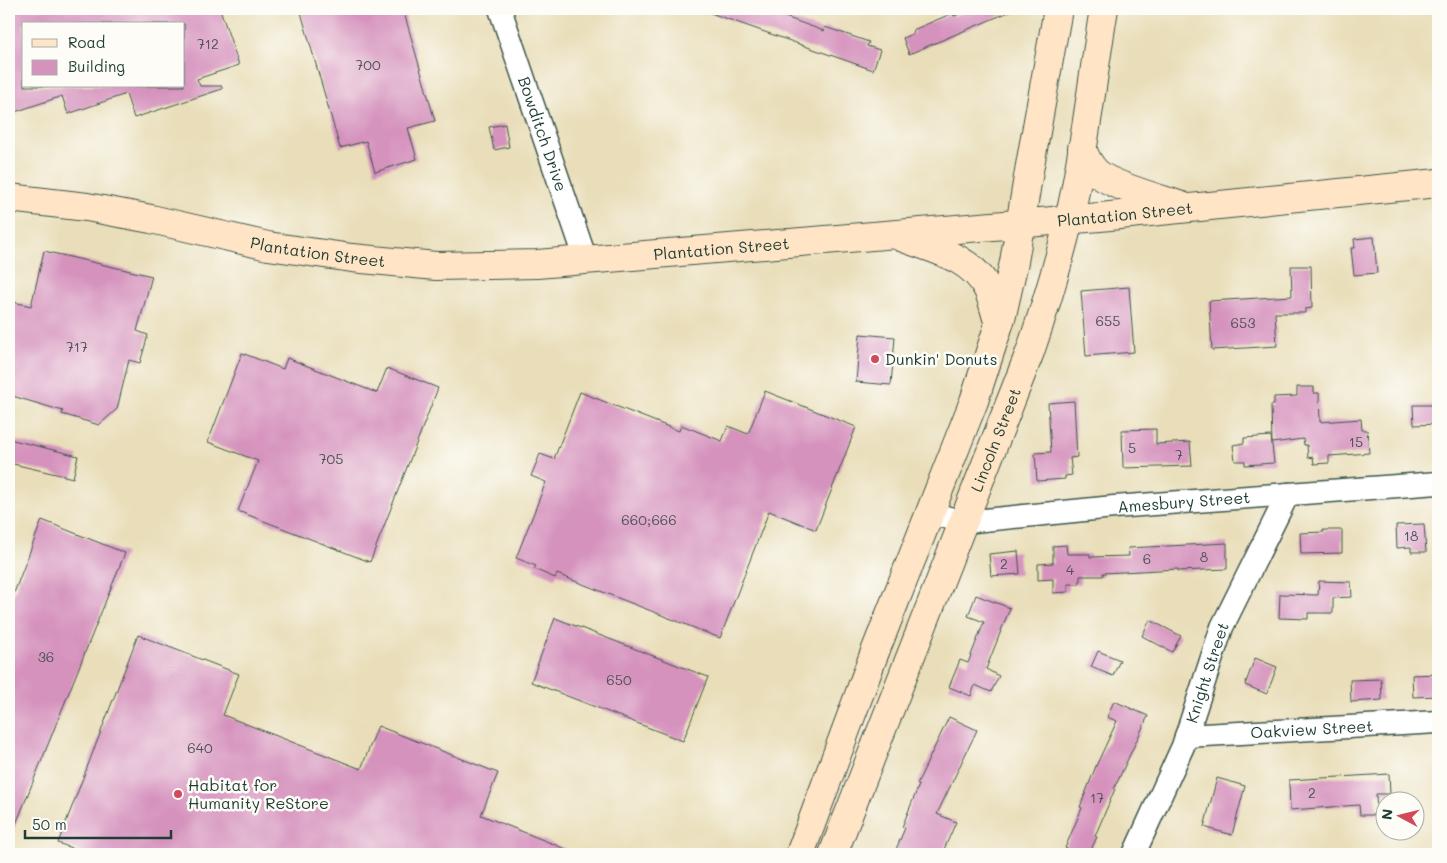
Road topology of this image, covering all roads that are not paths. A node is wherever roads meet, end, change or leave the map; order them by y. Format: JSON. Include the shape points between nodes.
{"nodes":[{"id":1,"x":500,"y":9,"type":"edge"},
{"id":2,"x":1058,"y":9,"type":"edge"},
{"id":3,"x":1104,"y":9,"type":"edge"},
{"id":4,"x":1082,"y":148,"type":"junction"},
{"id":5,"x":1438,"y":182,"type":"edge"},
{"id":6,"x":9,"y":198,"type":"edge"},
{"id":7,"x":1190,"y":209,"type":"junction"},
{"id":8,"x":1069,"y":219,"type":"junction"},
{"id":9,"x":1021,"y":224,"type":"junction"},
{"id":10,"x":893,"y":234,"type":"junction"},
{"id":11,"x":586,"y":260,"type":"junction"},
{"id":12,"x":999,"y":324,"type":"junction"},
{"id":13,"x":1438,"y":483,"type":"edge"},
{"id":14,"x":1288,"y":494,"type":"junction"},
{"id":15,"x":930,"y":513,"type":"junction"},
{"id":16,"x":964,"y":522,"type":"junction"},
{"id":17,"x":1438,"y":722,"type":"edge"},
{"id":18,"x":1186,"y":736,"type":"junction"},
{"id":19,"x":830,"y":774,"type":"junction"},
{"id":20,"x":861,"y":785,"type":"junction"},
{"id":21,"x":800,"y":854,"type":"edge"},
{"id":22,"x":833,"y":854,"type":"edge"},
{"id":23,"x":1134,"y":854,"type":"edge"}],
"edges":[{"from":1,"to":11,"type":"street","name":"Bowditch Drive"},
{"from":2,"to":9,"type":"main road"},
{"from":3,"to":4,"type":"main road","name":"Lincoln Street"},
{"from":4,"to":7,"type":"main road","via":[[1096,172],[1113,182]]},
{"from":4,"to":8,"type":"main road","name":"Lincoln Street"},
{"from":5,"to":7,"type":"main road","name":"Plantation Street"},
{"from":6,"to":11,"type":"main road","name":"Plantation Street","via":[[87,207],[268,246],[352,258],[436,266]]},
{"from":7,"to":8,"type":"main road","name":"Plantation Street"},
{"from":8,"to":9,"type":"main road","name":"Plantation Street"},
{"from":8,"to":16,"type":"main road","name":"Lincoln Street","via":[[1030,352]]},
{"from":9,"to":10,"type":"main road","name":"Plantation Street"},
{"from":9,"to":12,"type":"main road"},
{"from":10,"to":11,"type":"main road","name":"Plantation Street"},
{"from":10,"to":12,"type":"main road","via":[[963,262],[988,290]]},
{"from":12,"to":15,"type":"main road","via":[[974,402]]},
{"from":13,"to":14,"type":"street","name":"Amesbury Street"},
{"from":14,"to":16,"type":"street","name":"Amesbury Street"},
{"from":14,"to":18,"type":"street","name":"Knight Street","via":[[1222,627]]},
{"from":15,"to":16,"type":"street","name":"Amesbury Street"},
{"from":15,"to":19,"type":"main road"},
{"from":16,"to":20,"type":"main road","name":"Lincoln Street"},
{"from":17,"to":18,"type":"street","name":"Oakview Street"},
{"from":18,"to":23,"type":"street","name":"Knight Street"},
{"from":19,"to":20,"type":"main road"},
{"from":19,"to":21,"type":"main road"},
{"from":20,"to":22,"type":"main road","name":"Lincoln Street"}]}
